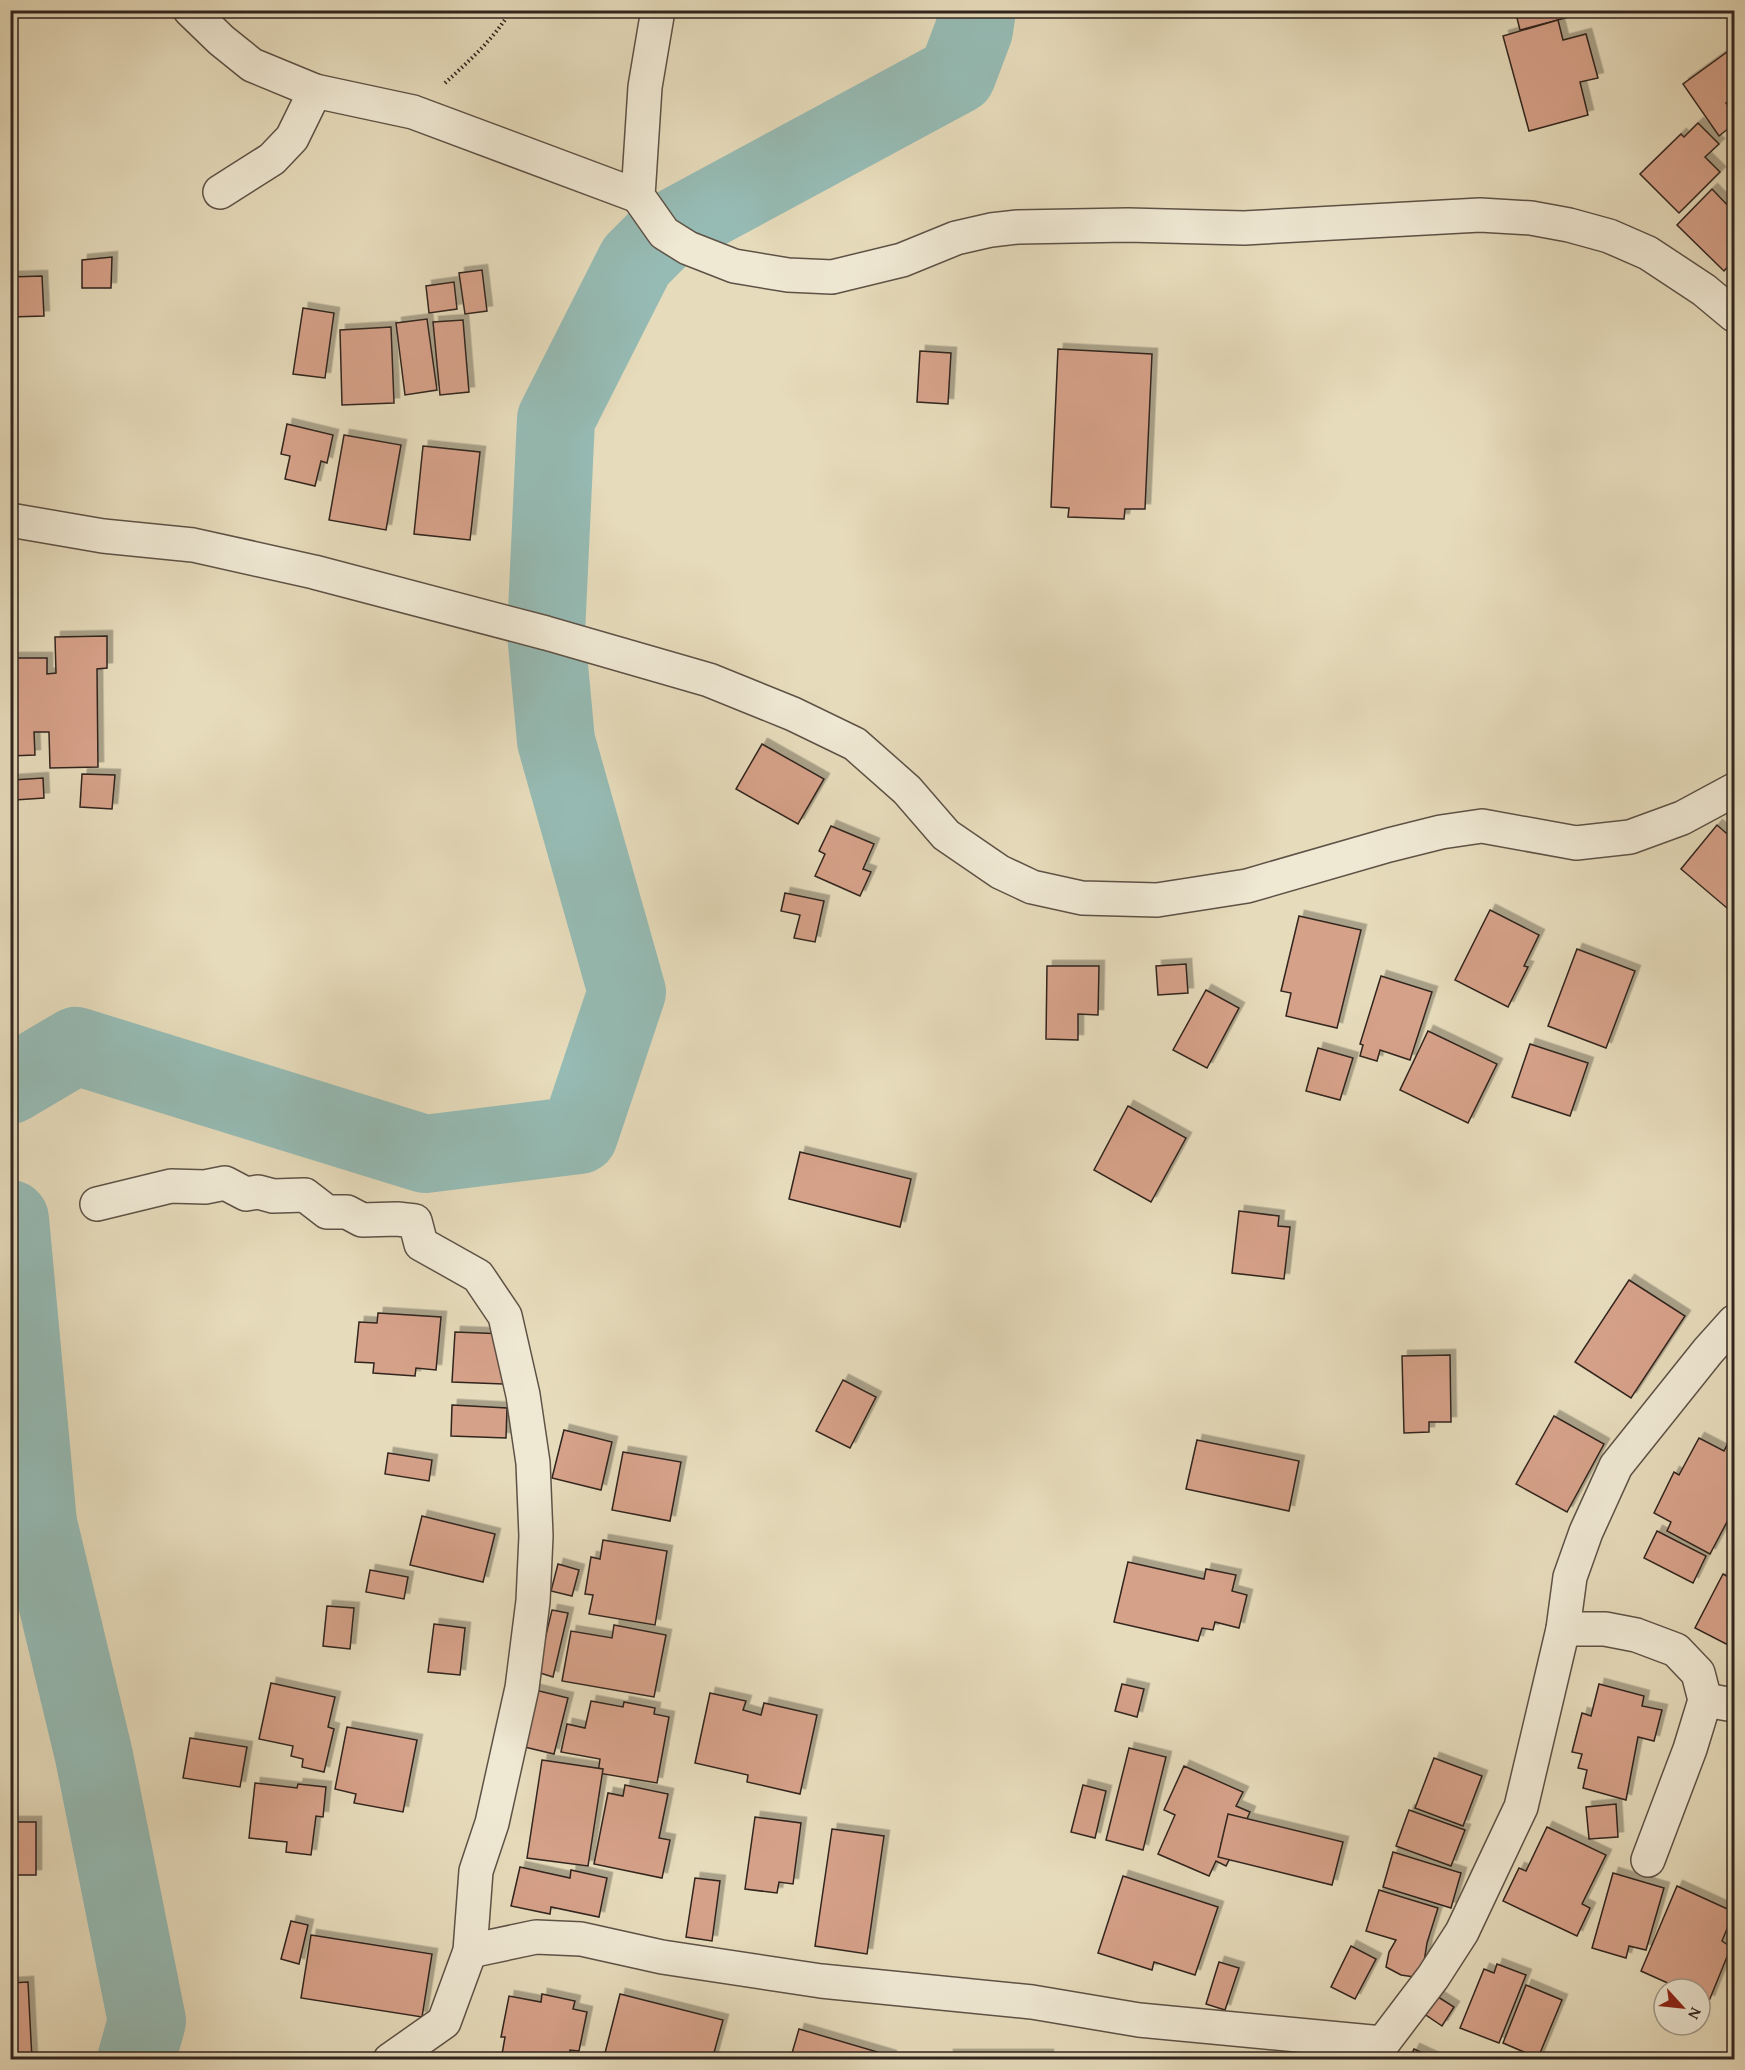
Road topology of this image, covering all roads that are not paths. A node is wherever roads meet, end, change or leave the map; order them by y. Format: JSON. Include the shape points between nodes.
{"nodes":[{"id":1,"x":190,"y":10,"type":"edge"},
{"id":2,"x":658,"y":10,"type":"edge"},
{"id":3,"x":315,"y":91,"type":"junction"},
{"id":4,"x":220,"y":192,"type":"dead end"},
{"id":5,"x":638,"y":196,"type":"junction"},
{"id":6,"x":1734,"y":315,"type":"edge"},
{"id":7,"x":10,"y":520,"type":"edge"},
{"id":8,"x":1734,"y":790,"type":"edge"},
{"id":9,"x":97,"y":1204,"type":"dead end"},
{"id":10,"x":1734,"y":1322,"type":"edge"},
{"id":11,"x":1563,"y":1629,"type":"junction"},
{"id":12,"x":1720,"y":1702,"type":"edge"},
{"id":13,"x":1648,"y":1860,"type":"dead end"},
{"id":14,"x":470,"y":1951,"type":"junction"},
{"id":15,"x":1376,"y":2051,"type":"edge"},
{"id":16,"x":390,"y":2060,"type":"edge"}],
"edges":[{"from":1,"to":3,"type":"street","via":[[252,65]]},
{"from":2,"to":5,"type":"street","via":[[645,87]]},
{"from":3,"to":4,"type":"street","via":[[292,138],[272,159]]},
{"from":3,"to":5,"type":"street","via":[[413,112]]},
{"from":5,"to":6,"type":"street","via":[[664,233],[709,257],[734,266],[788,275],[832,277],[902,260],[956,238],[1000,229],[1128,225],[1244,228],[1480,215],[1531,218],[1609,236],[1648,253]]},
{"from":7,"to":8,"type":"street","via":[[103,536],[193,545],[314,572],[710,680],[855,744],[908,790],[946,835],[1000,872],[1032,886],[1082,898],[1157,900],[1217,892],[1430,834],[1482,826],[1576,843],[1630,837],[1682,818]]},
{"from":9,"to":14,"type":"street","via":[[171,1186],[225,1183],[246,1194],[305,1195],[327,1212],[346,1212],[362,1220],[415,1221],[421,1244],[478,1276],[505,1316],[533,1463],[536,1536],[518,1708],[492,1823],[476,1871]]},
{"from":10,"to":11,"type":"street","via":[[1616,1466],[1570,1577]]},
{"from":11,"to":12,"type":"street","via":[[1605,1629],[1636,1635],[1676,1650]]},
{"from":11,"to":15,"type":"street","via":[[1521,1808],[1462,1932]]},
{"from":12,"to":13,"type":"street","via":[[1689,1749]]},
{"from":14,"to":15,"type":"street","via":[[536,1937],[581,1940],[662,1957],[821,1981],[1032,2002]]},
{"from":14,"to":16,"type":"street","via":[[444,2022]]}]}
